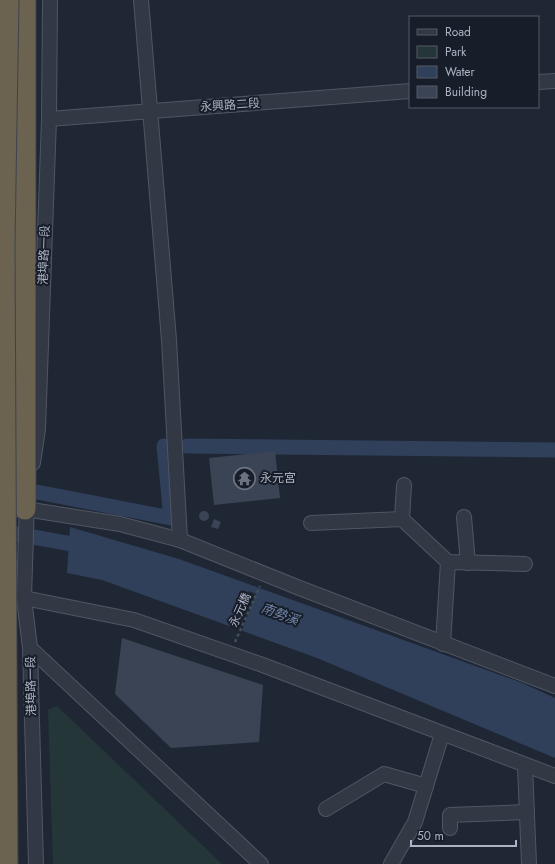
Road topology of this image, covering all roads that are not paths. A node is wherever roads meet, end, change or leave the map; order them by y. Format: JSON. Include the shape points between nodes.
{"nodes":[{"id":1,"x":5,"y":0,"type":"edge"},
{"id":2,"x":8,"y":0,"type":"edge"},
{"id":3,"x":25,"y":0,"type":"edge"},
{"id":4,"x":50,"y":0,"type":"edge"},
{"id":5,"x":141,"y":0,"type":"edge"},
{"id":6,"x":555,"y":80,"type":"edge"},
{"id":7,"x":539,"y":82,"type":"edge"},
{"id":8,"x":409,"y":91,"type":"edge"},
{"id":9,"x":151,"y":110,"type":"junction"},
{"id":10,"x":49,"y":119,"type":"junction"},
{"id":11,"x":10,"y":371,"type":"junction"},
{"id":12,"x":404,"y":486,"type":"dead end"},
{"id":13,"x":25,"y":509,"type":"junction"},
{"id":14,"x":464,"y":517,"type":"dead end"},
{"id":15,"x":402,"y":519,"type":"junction"},
{"id":16,"x":310,"y":523,"type":"dead end"},
{"id":17,"x":180,"y":540,"type":"junction"},
{"id":18,"x":448,"y":562,"type":"junction"},
{"id":19,"x":468,"y":563,"type":"junction"},
{"id":20,"x":525,"y":564,"type":"dead end"},
{"id":21,"x":24,"y":598,"type":"junction"},
{"id":22,"x":0,"y":601,"type":"edge"},
{"id":23,"x":443,"y":644,"type":"junction"},
{"id":24,"x":30,"y":648,"type":"junction"},
{"id":25,"x":555,"y":686,"type":"edge"},
{"id":26,"x":442,"y":734,"type":"junction"},
{"id":27,"x":525,"y":766,"type":"junction"},
{"id":28,"x":555,"y":776,"type":"edge"},
{"id":29,"x":426,"y":786,"type":"junction"},
{"id":30,"x":326,"y":809,"type":"dead end"},
{"id":31,"x":527,"y":812,"type":"junction"},
{"id":32,"x":450,"y":828,"type":"dead end"},
{"id":33,"x":7,"y":864,"type":"edge"},
{"id":34,"x":36,"y":864,"type":"edge"},
{"id":35,"x":261,"y":864,"type":"edge"},
{"id":36,"x":392,"y":864,"type":"edge"},
{"id":37,"x":529,"y":864,"type":"edge"}],
"edges":[{"from":1,"to":11,"type":"street","name":"港埠路一段","via":[[9,140]]},
{"from":2,"to":33,"type":"highway","bridge":true,"via":[[4,244]]},
{"from":3,"to":13,"type":"highway"},
{"from":4,"to":10,"type":"street","name":"港埠路一段"},
{"from":5,"to":9,"type":"street"},
{"from":6,"to":7,"type":"street"},
{"from":8,"to":9,"type":"street","name":"永興路二段"},
{"from":9,"to":10,"type":"street","name":"永興路二段"},
{"from":9,"to":17,"type":"street","via":[[169,340]]},
{"from":10,"to":13,"type":"street","name":"港埠路一段","via":[[38,429]]},
{"from":11,"to":13,"type":"street","name":"港埠路一段","via":[[15,466]]},
{"from":11,"to":22,"type":"street","name":"港埠路一段","via":[[9,564]]},
{"from":12,"to":15,"type":"street"},
{"from":13,"to":17,"type":"street","via":[[120,524]]},
{"from":13,"to":21,"type":"street","name":"港埠路一段"},
{"from":14,"to":19,"type":"street"},
{"from":15,"to":16,"type":"street"},
{"from":15,"to":18,"type":"street"},
{"from":17,"to":23,"type":"street"},
{"from":18,"to":19,"type":"street"},
{"from":18,"to":23,"type":"street"},
{"from":19,"to":20,"type":"street"},
{"from":21,"to":24,"type":"street","name":"港埠路一段"},
{"from":21,"to":26,"type":"street","via":[[134,620]]},
{"from":23,"to":25,"type":"street"},
{"from":24,"to":34,"type":"street","name":"港埠路一段"},
{"from":24,"to":35,"type":"street"},
{"from":26,"to":27,"type":"street"},
{"from":26,"to":29,"type":"street"},
{"from":27,"to":28,"type":"street"},
{"from":27,"to":31,"type":"street"},
{"from":29,"to":30,"type":"street","via":[[384,774]]},
{"from":29,"to":36,"type":"street","via":[[415,822]]},
{"from":31,"to":32,"type":"street","via":[[450,815]]},
{"from":31,"to":37,"type":"street"}]}
